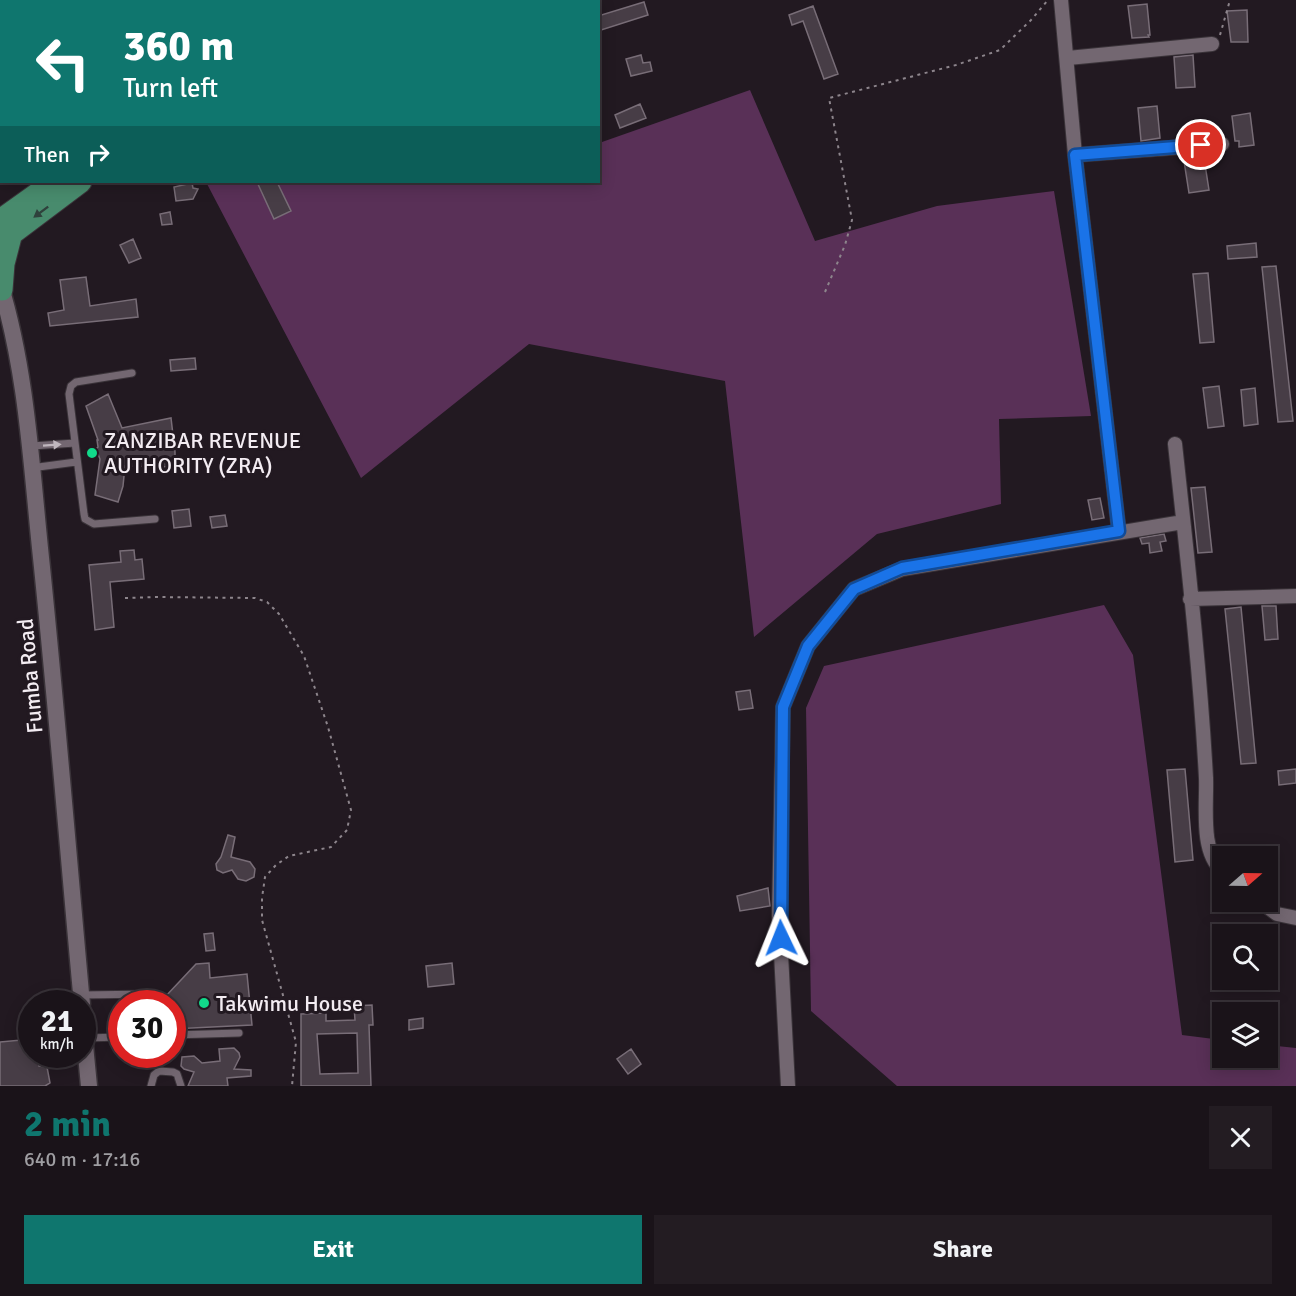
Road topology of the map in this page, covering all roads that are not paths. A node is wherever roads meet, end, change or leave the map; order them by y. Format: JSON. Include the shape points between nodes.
{"nodes":[{"id":1,"x":1061,"y":0,"type":"edge"},
{"id":2,"x":1212,"y":44,"type":"road end"},
{"id":3,"x":1068,"y":58,"type":"junction"},
{"id":4,"x":1222,"y":144,"type":"dead end"},
{"id":5,"x":1075,"y":155,"type":"junction"},
{"id":6,"x":52,"y":183,"type":"edge"},
{"id":7,"x":79,"y":183,"type":"edge"},
{"id":8,"x":4,"y":232,"type":"edge"},
{"id":9,"x":1,"y":287,"type":"edge"},
{"id":10,"x":0,"y":316,"type":"edge"},
{"id":11,"x":15,"y":345,"type":"junction"},
{"id":12,"x":132,"y":373,"type":"dead end"},
{"id":13,"x":75,"y":443,"type":"junction"},
{"id":14,"x":1175,"y":444,"type":"dead end"},
{"id":15,"x":29,"y":447,"type":"junction"},
{"id":16,"x":76,"y":462,"type":"junction"},
{"id":17,"x":31,"y":468,"type":"junction"},
{"id":18,"x":155,"y":519,"type":"dead end"},
{"id":19,"x":1183,"y":522,"type":"junction"},
{"id":20,"x":1119,"y":531,"type":"junction"},
{"id":21,"x":1296,"y":596,"type":"edge"},
{"id":22,"x":1190,"y":598,"type":"junction"},
{"id":23,"x":1212,"y":854,"type":"edge"},
{"id":24,"x":1274,"y":912,"type":"edge"},
{"id":25,"x":1296,"y":918,"type":"edge"},
{"id":26,"x":80,"y":990,"type":"edge"},
{"id":27,"x":240,"y":1032,"type":"dead end"},
{"id":28,"x":186,"y":1034,"type":"edge"},
{"id":29,"x":88,"y":1068,"type":"edge"},
{"id":30,"x":89,"y":1086,"type":"edge"},
{"id":31,"x":151,"y":1086,"type":"edge"},
{"id":32,"x":181,"y":1086,"type":"edge"},
{"id":33,"x":788,"y":1086,"type":"edge"}],
"edges":[{"from":1,"to":3,"type":"street"},
{"from":2,"to":3,"type":"street"},
{"from":3,"to":5,"type":"street"},
{"from":4,"to":5,"type":"street"},
{"from":5,"to":20,"type":"street"},
{"from":6,"to":8,"type":"main road"},
{"from":7,"to":8,"type":"main road","one_way":true},
{"from":8,"to":9,"type":"main road"},
{"from":9,"to":11,"type":"street","name":"Fumba Road"},
{"from":10,"to":11,"type":"street","name":"Fumba Road"},
{"from":11,"to":15,"type":"street","name":"Fumba Road"},
{"from":12,"to":13,"type":"lane","via":[[71,386]]},
{"from":15,"to":13,"type":"lane","one_way":true},
{"from":13,"to":16,"type":"lane"},
{"from":14,"to":19,"type":"street"},
{"from":15,"to":17,"type":"street","name":"Fumba Road"},
{"from":16,"to":17,"type":"lane"},
{"from":16,"to":18,"type":"lane","via":[[84,514],[89,522]]},
{"from":17,"to":26,"type":"street","name":"Fumba Road"},
{"from":19,"to":20,"type":"street"},
{"from":19,"to":22,"type":"street"},
{"from":20,"to":33,"type":"street","via":[[902,568],[854,589],[808,646],[783,707],[780,916]]},
{"from":21,"to":22,"type":"street"},
{"from":22,"to":23,"type":"street","via":[[1208,843]]},
{"from":24,"to":25,"type":"street"},
{"from":27,"to":28,"type":"lane"},
{"from":29,"to":30,"type":"street"},
{"from":31,"to":32,"type":"lane","via":[[159,1071],[177,1074]]}]}
